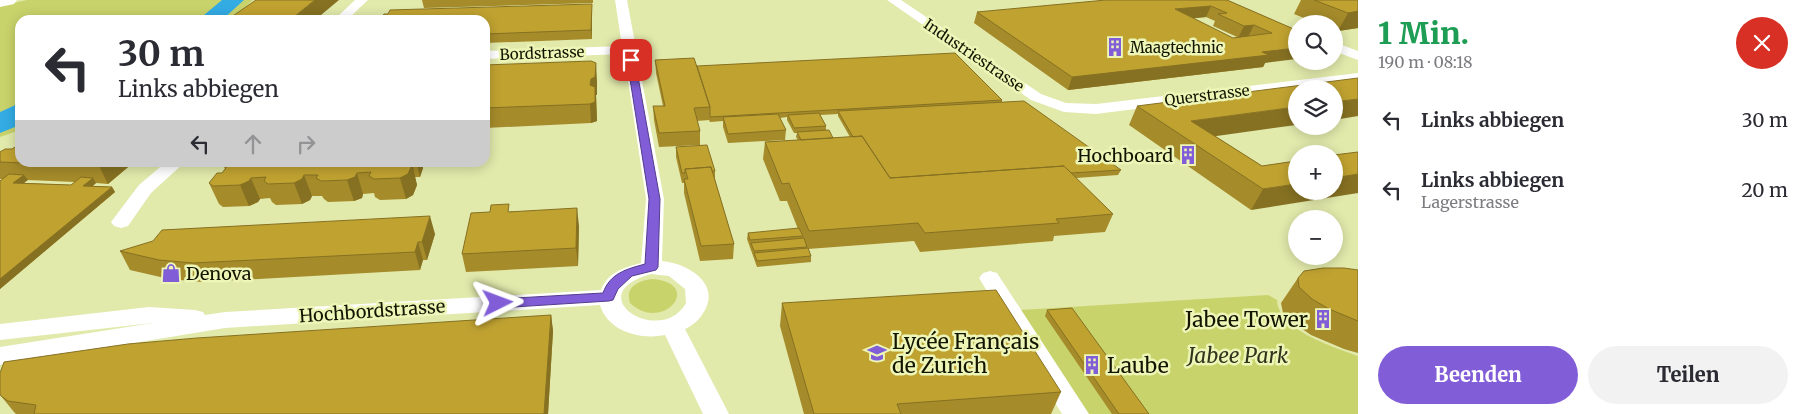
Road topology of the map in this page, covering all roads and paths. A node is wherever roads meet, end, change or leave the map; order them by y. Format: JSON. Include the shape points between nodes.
{"nodes":[{"id":1,"x":362,"y":0,"type":"edge"},
{"id":2,"x":621,"y":0,"type":"edge"},
{"id":3,"x":893,"y":0,"type":"edge"},
{"id":4,"x":346,"y":15,"type":"edge"},
{"id":5,"x":630,"y":50,"type":"junction"},
{"id":6,"x":1343,"y":50,"type":"edge"},
{"id":7,"x":490,"y":55,"type":"edge"},
{"id":8,"x":1358,"y":56,"type":"edge"},
{"id":9,"x":1358,"y":76,"type":"edge"},
{"id":10,"x":1056,"y":106,"type":"joint"},
{"id":11,"x":171,"y":167,"type":"edge"},
{"id":12,"x":121,"y":222,"type":"dead end"},
{"id":13,"x":652,"y":267,"type":"junction"},
{"id":14,"x":990,"y":278,"type":"dead end"},
{"id":15,"x":609,"y":297,"type":"junction"},
{"id":16,"x":225,"y":320,"type":"junction"},
{"id":17,"x":672,"y":326,"type":"junction"},
{"id":18,"x":0,"y":332,"type":"edge"},
{"id":19,"x":0,"y":356,"type":"edge"},
{"id":20,"x":716,"y":414,"type":"edge"},
{"id":21,"x":1076,"y":414,"type":"edge"}],
"edges":[{"from":1,"to":4,"type":"street"},
{"from":2,"to":5,"type":"street"},
{"from":3,"to":10,"type":"street","name":"Industriestrasse","via":[[1036,97]]},
{"from":5,"to":7,"type":"street","name":"Bordstrasse"},
{"from":5,"to":13,"type":"street","via":[[655,199]]},
{"from":6,"to":8,"type":"street"},
{"from":9,"to":10,"type":"street","name":"Querstrasse","via":[[1096,109]]},
{"from":11,"to":12,"type":"street","via":[[145,189]]},
{"from":13,"to":15,"type":"street","via":[[627,273],[618,280]]},
{"from":13,"to":17,"type":"street","via":[[683,273],[699,293],[693,312]]},
{"from":14,"to":21,"type":"street"},
{"from":15,"to":16,"type":"street","name":"Hochbordstrasse"},
{"from":15,"to":17,"type":"street","via":[[610,306],[625,322],[640,327]]},
{"from":16,"to":18,"type":"street","name":"Hochbordstrasse","via":[[149,315]]},
{"from":16,"to":19,"type":"street","name":"Hochbordstrasse"},
{"from":17,"to":20,"type":"street"}]}
